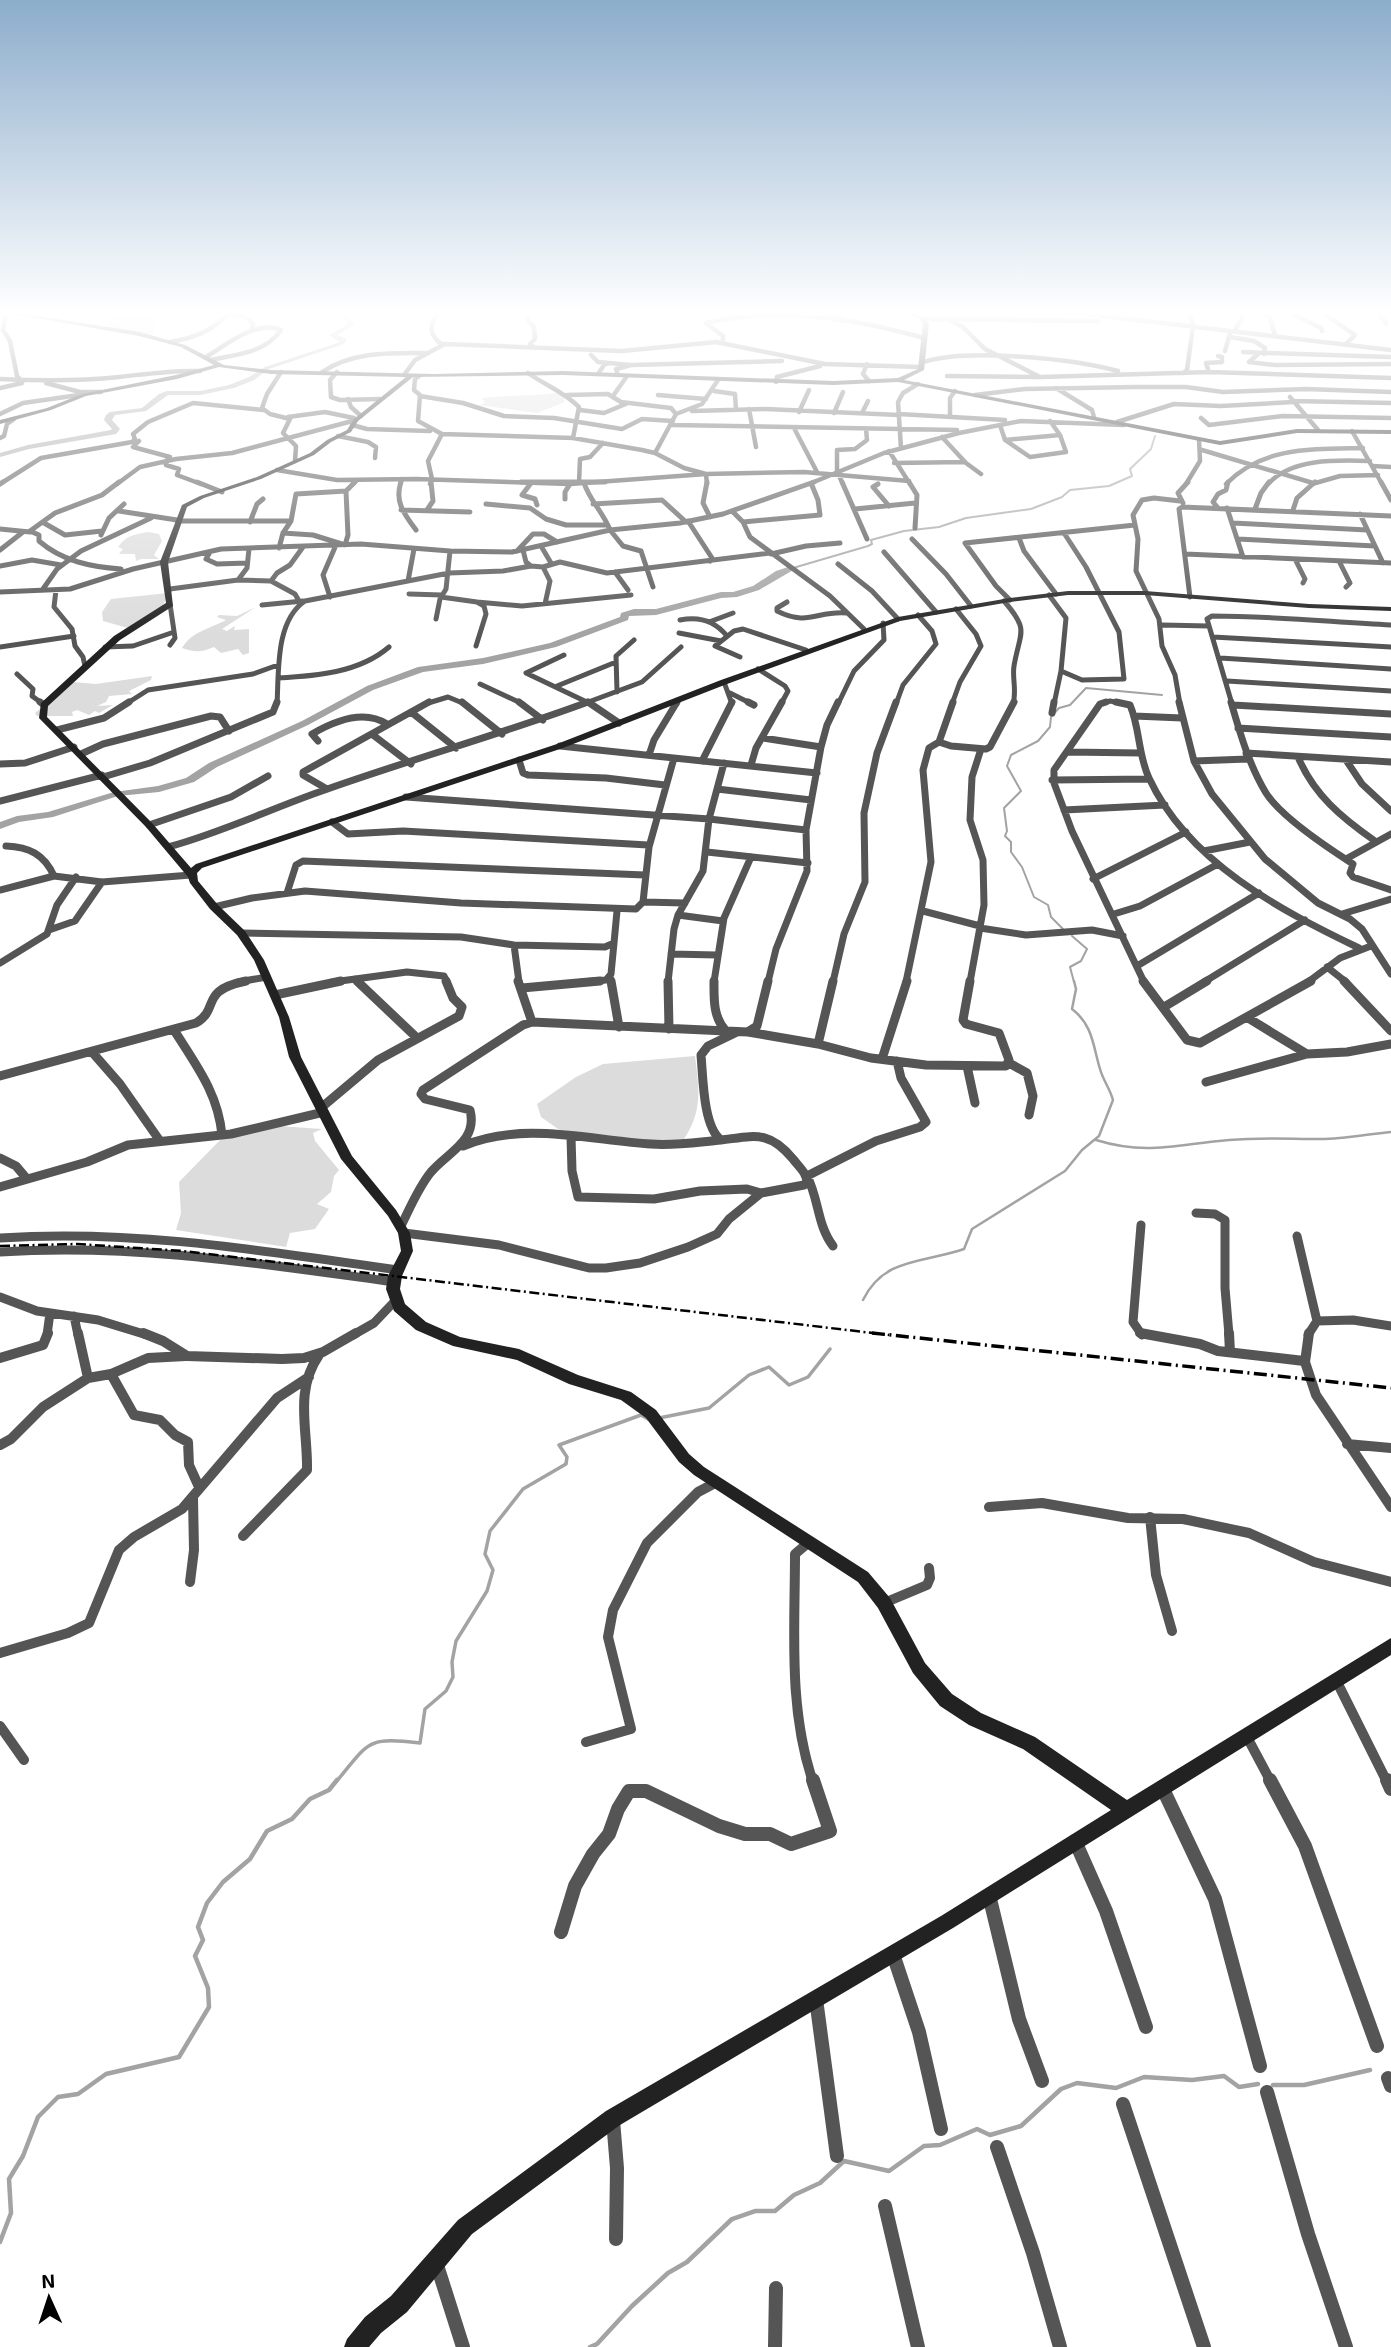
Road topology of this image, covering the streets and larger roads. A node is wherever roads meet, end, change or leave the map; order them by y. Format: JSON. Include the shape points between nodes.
{"nodes":[{"id":1,"x":14,"y":419,"type":"edge"},
{"id":2,"x":154,"y":420,"type":"edge"},
{"id":3,"x":289,"y":420,"type":"edge"},
{"id":4,"x":357,"y":420,"type":"junction"},
{"id":5,"x":418,"y":420,"type":"edge"},
{"id":6,"x":557,"y":420,"type":"edge"},
{"id":7,"x":641,"y":420,"type":"edge"},
{"id":8,"x":646,"y":420,"type":"edge"},
{"id":9,"x":674,"y":420,"type":"edge"},
{"id":10,"x":750,"y":420,"type":"edge"},
{"id":11,"x":900,"y":420,"type":"edge"},
{"id":12,"x":995,"y":420,"type":"edge"},
{"id":13,"x":1103,"y":420,"type":"edge"},
{"id":14,"x":1125,"y":420,"type":"edge"},
{"id":15,"x":1204,"y":420,"type":"edge"},
{"id":16,"x":1245,"y":420,"type":"edge"},
{"id":17,"x":1308,"y":420,"type":"edge"},
{"id":18,"x":579,"y":421,"type":"junction"},
{"id":19,"x":1021,"y":421,"type":"junction"},
{"id":20,"x":1050,"y":421,"type":"junction"},
{"id":21,"x":1117,"y":422,"type":"junction"},
{"id":22,"x":673,"y":423,"type":"junction"},
{"id":23,"x":1000,"y":425,"type":"junction"},
{"id":24,"x":1136,"y":425,"type":"junction"},
{"id":25,"x":752,"y":427,"type":"junction"},
{"id":26,"x":794,"y":428,"type":"junction"},
{"id":27,"x":866,"y":429,"type":"junction"},
{"id":28,"x":901,"y":429,"type":"junction"},
{"id":29,"x":976,"y":430,"type":"junction"},
{"id":30,"x":1318,"y":430,"type":"junction"},
{"id":31,"x":433,"y":431,"type":"junction"},
{"id":32,"x":1352,"y":431,"type":"junction"},
{"id":33,"x":1391,"y":432,"type":"edge"},
{"id":34,"x":442,"y":433,"type":"junction"},
{"id":35,"x":1060,"y":435,"type":"junction"},
{"id":36,"x":338,"y":436,"type":"junction"},
{"id":37,"x":942,"y":437,"type":"junction"},
{"id":38,"x":0,"y":438,"type":"edge"},
{"id":39,"x":134,"y":438,"type":"junction"},
{"id":40,"x":573,"y":438,"type":"junction"},
{"id":41,"x":287,"y":439,"type":"junction"},
{"id":42,"x":1005,"y":440,"type":"junction"},
{"id":43,"x":1199,"y":440,"type":"junction"},
{"id":44,"x":603,"y":443,"type":"junction"},
{"id":45,"x":756,"y":447,"type":"dead end"},
{"id":46,"x":901,"y":448,"type":"junction"},
{"id":47,"x":1363,"y":448,"type":"junction"},
{"id":48,"x":1202,"y":450,"type":"junction"},
{"id":49,"x":889,"y":451,"type":"junction"},
{"id":50,"x":655,"y":453,"type":"junction"},
{"id":51,"x":183,"y":458,"type":"junction"},
{"id":52,"x":375,"y":458,"type":"dead end"},
{"id":53,"x":167,"y":460,"type":"junction"},
{"id":54,"x":295,"y":461,"type":"junction"},
{"id":55,"x":965,"y":461,"type":"junction"},
{"id":56,"x":894,"y":463,"type":"junction"},
{"id":57,"x":1371,"y":463,"type":"junction"},
{"id":58,"x":1249,"y":464,"type":"junction"},
{"id":59,"x":1391,"y":467,"type":"edge"},
{"id":60,"x":277,"y":470,"type":"junction"},
{"id":61,"x":817,"y":472,"type":"junction"},
{"id":62,"x":836,"y":473,"type":"junction"},
{"id":63,"x":706,"y":474,"type":"junction"},
{"id":64,"x":981,"y":474,"type":"dead end"},
{"id":65,"x":1279,"y":474,"type":"junction"},
{"id":66,"x":1378,"y":475,"type":"junction"},
{"id":67,"x":358,"y":479,"type":"junction"},
{"id":68,"x":402,"y":479,"type":"junction"},
{"id":69,"x":432,"y":480,"type":"junction"},
{"id":70,"x":909,"y":481,"type":"junction"},
{"id":71,"x":531,"y":483,"type":"junction"},
{"id":72,"x":582,"y":483,"type":"junction"},
{"id":73,"x":811,"y":483,"type":"junction"},
{"id":74,"x":1313,"y":483,"type":"junction"},
{"id":75,"x":0,"y":484,"type":"edge"},
{"id":76,"x":570,"y":484,"type":"junction"},
{"id":77,"x":878,"y":484,"type":"dead end"},
{"id":78,"x":346,"y":491,"type":"junction"},
{"id":79,"x":222,"y":492,"type":"junction"},
{"id":80,"x":263,"y":499,"type":"dead end"},
{"id":81,"x":565,"y":499,"type":"dead end"},
{"id":82,"x":1391,"y":500,"type":"edge"},
{"id":83,"x":1180,"y":501,"type":"junction"},
{"id":84,"x":915,"y":503,"type":"junction"},
{"id":85,"x":124,"y":504,"type":"dead end"},
{"id":86,"x":486,"y":505,"type":"dead end"},
{"id":87,"x":537,"y":505,"type":"dead end"},
{"id":88,"x":593,"y":505,"type":"junction"},
{"id":89,"x":889,"y":506,"type":"junction"},
{"id":90,"x":1193,"y":507,"type":"junction"},
{"id":91,"x":1218,"y":508,"type":"junction"},
{"id":92,"x":1227,"y":508,"type":"junction"},
{"id":93,"x":855,"y":509,"type":"junction"},
{"id":94,"x":1255,"y":509,"type":"junction"},
{"id":95,"x":401,"y":510,"type":"junction"},
{"id":96,"x":427,"y":510,"type":"junction"},
{"id":97,"x":1293,"y":510,"type":"junction"},
{"id":98,"x":119,"y":511,"type":"junction"},
{"id":99,"x":732,"y":511,"type":"junction"},
{"id":100,"x":470,"y":512,"type":"dead end"},
{"id":101,"x":1360,"y":514,"type":"junction"},
{"id":102,"x":710,"y":516,"type":"junction"},
{"id":103,"x":1391,"y":516,"type":"edge"},
{"id":104,"x":151,"y":518,"type":"junction"},
{"id":105,"x":177,"y":521,"type":"junction"},
{"id":106,"x":291,"y":521,"type":"junction"},
{"id":107,"x":250,"y":522,"type":"junction"},
{"id":108,"x":687,"y":522,"type":"junction"},
{"id":109,"x":743,"y":522,"type":"junction"},
{"id":110,"x":44,"y":523,"type":"junction"},
{"id":111,"x":1233,"y":523,"type":"junction"},
{"id":112,"x":1135,"y":525,"type":"junction"},
{"id":113,"x":609,"y":528,"type":"junction"},
{"id":114,"x":915,"y":528,"type":"dead end"},
{"id":115,"x":0,"y":529,"type":"edge"},
{"id":116,"x":416,"y":530,"type":"dead end"},
{"id":117,"x":1367,"y":530,"type":"junction"},
{"id":118,"x":102,"y":531,"type":"junction"},
{"id":119,"x":27,"y":532,"type":"junction"},
{"id":120,"x":283,"y":533,"type":"junction"},
{"id":121,"x":1064,"y":533,"type":"junction"},
{"id":122,"x":912,"y":538,"type":"dead end"},
{"id":123,"x":1019,"y":538,"type":"junction"},
{"id":124,"x":100,"y":539,"type":"junction"},
{"id":125,"x":867,"y":539,"type":"dead end"},
{"id":126,"x":1238,"y":539,"type":"junction"},
{"id":127,"x":558,"y":542,"type":"junction"},
{"id":128,"x":345,"y":544,"type":"junction"},
{"id":129,"x":840,"y":544,"type":"dead end"},
{"id":130,"x":337,"y":545,"type":"junction"},
{"id":131,"x":541,"y":546,"type":"junction"},
{"id":132,"x":1374,"y":546,"type":"junction"},
{"id":133,"x":303,"y":547,"type":"junction"},
{"id":134,"x":249,"y":548,"type":"junction"},
{"id":135,"x":279,"y":548,"type":"junction"},
{"id":136,"x":414,"y":549,"type":"junction"},
{"id":137,"x":0,"y":550,"type":"edge"},
{"id":138,"x":210,"y":551,"type":"junction"},
{"id":139,"x":450,"y":551,"type":"junction"},
{"id":140,"x":520,"y":551,"type":"junction"},
{"id":141,"x":884,"y":552,"type":"dead end"},
{"id":142,"x":770,"y":553,"type":"junction"},
{"id":143,"x":1185,"y":554,"type":"junction"},
{"id":144,"x":1243,"y":557,"type":"junction"},
{"id":145,"x":71,"y":558,"type":"junction"},
{"id":146,"x":1295,"y":559,"type":"junction"},
{"id":147,"x":710,"y":561,"type":"junction"},
{"id":148,"x":1339,"y":561,"type":"junction"},
{"id":149,"x":164,"y":562,"type":"junction"},
{"id":150,"x":247,"y":563,"type":"junction"},
{"id":151,"x":551,"y":563,"type":"junction"},
{"id":152,"x":1383,"y":563,"type":"junction"},
{"id":153,"x":1391,"y":563,"type":"edge"},
{"id":154,"x":838,"y":564,"type":"dead end"},
{"id":155,"x":61,"y":565,"type":"junction"},
{"id":156,"x":0,"y":566,"type":"edge"},
{"id":157,"x":531,"y":566,"type":"junction"},
{"id":158,"x":543,"y":566,"type":"junction"},
{"id":159,"x":133,"y":569,"type":"junction"},
{"id":160,"x":648,"y":569,"type":"junction"},
{"id":161,"x":615,"y":572,"type":"junction"},
{"id":162,"x":449,"y":573,"type":"junction"},
{"id":163,"x":238,"y":580,"type":"junction"},
{"id":164,"x":271,"y":581,"type":"junction"},
{"id":165,"x":408,"y":581,"type":"junction"},
{"id":166,"x":1303,"y":583,"type":"dead end"},
{"id":167,"x":653,"y":587,"type":"dead end"},
{"id":168,"x":1346,"y":587,"type":"dead end"},
{"id":169,"x":43,"y":589,"type":"junction"},
{"id":170,"x":170,"y":589,"type":"junction"},
{"id":171,"x":56,"y":590,"type":"junction"},
{"id":172,"x":0,"y":592,"type":"edge"},
{"id":173,"x":1099,"y":593,"type":"junction"},
{"id":174,"x":1145,"y":593,"type":"junction"},
{"id":175,"x":330,"y":594,"type":"junction"},
{"id":176,"x":410,"y":594,"type":"dead end"},
{"id":177,"x":1053,"y":595,"type":"junction"},
{"id":178,"x":442,"y":596,"type":"junction"},
{"id":179,"x":1190,"y":597,"type":"junction"},
{"id":180,"x":308,"y":600,"type":"junction"},
{"id":181,"x":1007,"y":600,"type":"junction"},
{"id":182,"x":299,"y":601,"type":"junction"},
{"id":183,"x":477,"y":602,"type":"junction"},
{"id":184,"x":787,"y":602,"type":"dead end"},
{"id":185,"x":170,"y":604,"type":"junction"},
{"id":186,"x":545,"y":604,"type":"junction"},
{"id":187,"x":262,"y":606,"type":"dead end"},
{"id":188,"x":971,"y":606,"type":"junction"},
{"id":189,"x":1309,"y":607,"type":"junction"},
{"id":190,"x":956,"y":609,"type":"junction"},
{"id":191,"x":1391,"y":609,"type":"edge"},
{"id":192,"x":936,"y":612,"type":"junction"},
{"id":193,"x":733,"y":613,"type":"dead end"},
{"id":194,"x":847,"y":613,"type":"junction"},
{"id":195,"x":918,"y":615,"type":"junction"},
{"id":196,"x":436,"y":619,"type":"dead end"},
{"id":197,"x":898,"y":619,"type":"junction"},
{"id":198,"x":680,"y":620,"type":"dead end"},
{"id":199,"x":1315,"y":621,"type":"junction"},
{"id":200,"x":709,"y":622,"type":"junction"},
{"id":201,"x":883,"y":623,"type":"junction"},
{"id":202,"x":1162,"y":625,"type":"junction"},
{"id":203,"x":1391,"y":625,"type":"edge"},
{"id":204,"x":1209,"y":626,"type":"junction"},
{"id":205,"x":864,"y":629,"type":"junction"},
{"id":206,"x":174,"y":632,"type":"junction"},
{"id":207,"x":679,"y":633,"type":"dead end"},
{"id":208,"x":726,"y":634,"type":"junction"},
{"id":209,"x":74,"y":636,"type":"junction"},
{"id":210,"x":1213,"y":638,"type":"junction"},
{"id":211,"x":634,"y":640,"type":"dead end"},
{"id":212,"x":721,"y":641,"type":"junction"},
{"id":213,"x":170,"y":645,"type":"dead end"},
{"id":214,"x":476,"y":646,"type":"dead end"},
{"id":215,"x":0,"y":647,"type":"edge"},
{"id":216,"x":389,"y":647,"type":"dead end"},
{"id":217,"x":681,"y":647,"type":"dead end"},
{"id":218,"x":1391,"y":647,"type":"edge"},
{"id":219,"x":105,"y":648,"type":"junction"},
{"id":220,"x":806,"y":650,"type":"junction"},
{"id":221,"x":564,"y":655,"type":"dead end"},
{"id":222,"x":740,"y":657,"type":"dead end"},
{"id":223,"x":1220,"y":659,"type":"junction"},
{"id":224,"x":616,"y":662,"type":"junction"},
{"id":225,"x":278,"y":665,"type":"junction"},
{"id":226,"x":85,"y":666,"type":"junction"},
{"id":227,"x":758,"y":668,"type":"junction"},
{"id":228,"x":1391,"y":669,"type":"edge"},
{"id":229,"x":1061,"y":671,"type":"junction"},
{"id":230,"x":17,"y":674,"type":"dead end"},
{"id":231,"x":278,"y":678,"type":"junction"},
{"id":232,"x":1227,"y":681,"type":"junction"},
{"id":233,"x":724,"y":682,"type":"junction"},
{"id":234,"x":481,"y":684,"type":"dead end"},
{"id":235,"x":557,"y":686,"type":"junction"},
{"id":236,"x":1391,"y":691,"type":"edge"},
{"id":237,"x":617,"y":692,"type":"junction"},
{"id":238,"x":730,"y":693,"type":"junction"},
{"id":239,"x":678,"y":700,"type":"junction"},
{"id":240,"x":588,"y":702,"type":"junction"},
{"id":241,"x":44,"y":705,"type":"junction"},
{"id":242,"x":754,"y":705,"type":"dead end"},
{"id":243,"x":1233,"y":705,"type":"junction"},
{"id":244,"x":411,"y":712,"type":"junction"},
{"id":245,"x":1052,"y":713,"type":"dead end"},
{"id":246,"x":1391,"y":714,"type":"edge"},
{"id":247,"x":1134,"y":716,"type":"junction"},
{"id":248,"x":1182,"y":718,"type":"junction"},
{"id":249,"x":543,"y":719,"type":"junction"},
{"id":250,"x":620,"y":723,"type":"junction"},
{"id":251,"x":387,"y":724,"type":"junction"},
{"id":252,"x":1238,"y":728,"type":"junction"},
{"id":253,"x":57,"y":730,"type":"junction"},
{"id":254,"x":229,"y":731,"type":"junction"},
{"id":255,"x":502,"y":734,"type":"junction"},
{"id":256,"x":373,"y":735,"type":"junction"},
{"id":257,"x":1391,"y":737,"type":"edge"},
{"id":258,"x":763,"y":738,"type":"junction"},
{"id":259,"x":318,"y":741,"type":"dead end"},
{"id":260,"x":939,"y":742,"type":"junction"},
{"id":261,"x":560,"y":746,"type":"junction"},
{"id":262,"x":821,"y":747,"type":"junction"},
{"id":263,"x":456,"y":748,"type":"junction"},
{"id":264,"x":981,"y":749,"type":"junction"},
{"id":265,"x":77,"y":750,"type":"junction"},
{"id":266,"x":1067,"y":752,"type":"junction"},
{"id":267,"x":1141,"y":753,"type":"junction"},
{"id":268,"x":649,"y":755,"type":"junction"},
{"id":269,"x":1247,"y":756,"type":"junction"},
{"id":270,"x":1298,"y":757,"type":"junction"},
{"id":271,"x":674,"y":758,"type":"junction"},
{"id":272,"x":519,"y":760,"type":"junction"},
{"id":273,"x":1346,"y":760,"type":"junction"},
{"id":274,"x":702,"y":761,"type":"junction"},
{"id":275,"x":1194,"y":761,"type":"junction"},
{"id":276,"x":1391,"y":762,"type":"edge"},
{"id":277,"x":724,"y":763,"type":"junction"},
{"id":278,"x":0,"y":764,"type":"edge"},
{"id":279,"x":411,"y":764,"type":"junction"},
{"id":280,"x":751,"y":765,"type":"junction"},
{"id":281,"x":817,"y":773,"type":"junction"},
{"id":282,"x":102,"y":776,"type":"junction"},
{"id":283,"x":268,"y":776,"type":"dead end"},
{"id":284,"x":1149,"y":779,"type":"junction"},
{"id":285,"x":1052,"y":780,"type":"junction"},
{"id":286,"x":665,"y":785,"type":"junction"},
{"id":287,"x":327,"y":789,"type":"junction"},
{"id":288,"x":717,"y":789,"type":"junction"},
{"id":289,"x":406,"y":797,"type":"junction"},
{"id":290,"x":811,"y":800,"type":"junction"},
{"id":291,"x":0,"y":801,"type":"edge"},
{"id":292,"x":1166,"y":805,"type":"junction"},
{"id":293,"x":1064,"y":810,"type":"junction"},
{"id":294,"x":1391,"y":811,"type":"edge"},
{"id":295,"x":655,"y":816,"type":"junction"},
{"id":296,"x":709,"y":818,"type":"junction"},
{"id":297,"x":332,"y":822,"type":"junction"},
{"id":298,"x":149,"y":825,"type":"junction"},
{"id":299,"x":806,"y":830,"type":"junction"},
{"id":300,"x":1186,"y":832,"type":"junction"},
{"id":301,"x":1391,"y":834,"type":"edge"},
{"id":302,"x":1375,"y":841,"type":"junction"},
{"id":303,"x":1250,"y":842,"type":"junction"},
{"id":304,"x":648,"y":845,"type":"junction"},
{"id":305,"x":6,"y":846,"type":"dead end"},
{"id":306,"x":168,"y":847,"type":"junction"},
{"id":307,"x":1204,"y":851,"type":"junction"},
{"id":308,"x":708,"y":852,"type":"junction"},
{"id":309,"x":751,"y":857,"type":"junction"},
{"id":310,"x":1346,"y":859,"type":"junction"},
{"id":311,"x":808,"y":863,"type":"junction"},
{"id":312,"x":1218,"y":864,"type":"junction"},
{"id":313,"x":645,"y":874,"type":"junction"},
{"id":314,"x":191,"y":875,"type":"junction"},
{"id":315,"x":54,"y":876,"type":"junction"},
{"id":316,"x":75,"y":877,"type":"junction"},
{"id":317,"x":1093,"y":879,"type":"junction"},
{"id":318,"x":102,"y":882,"type":"junction"},
{"id":319,"x":0,"y":890,"type":"edge"},
{"id":320,"x":1391,"y":890,"type":"edge"},
{"id":321,"x":287,"y":892,"type":"junction"},
{"id":322,"x":1259,"y":893,"type":"junction"},
{"id":323,"x":643,"y":902,"type":"junction"},
{"id":324,"x":1389,"y":902,"type":"edge"},
{"id":325,"x":685,"y":903,"type":"junction"},
{"id":326,"x":214,"y":907,"type":"junction"},
{"id":327,"x":617,"y":911,"type":"junction"},
{"id":328,"x":923,"y":911,"type":"junction"},
{"id":329,"x":1114,"y":914,"type":"junction"},
{"id":330,"x":1342,"y":914,"type":"junction"},
{"id":331,"x":678,"y":915,"type":"junction"},
{"id":332,"x":1305,"y":920,"type":"junction"},
{"id":333,"x":723,"y":921,"type":"junction"},
{"id":334,"x":980,"y":927,"type":"junction"},
{"id":335,"x":50,"y":930,"type":"junction"},
{"id":336,"x":241,"y":933,"type":"junction"},
{"id":337,"x":1124,"y":936,"type":"junction"},
{"id":338,"x":614,"y":943,"type":"junction"},
{"id":339,"x":514,"y":945,"type":"junction"},
{"id":340,"x":1371,"y":946,"type":"junction"},
{"id":341,"x":1359,"y":948,"type":"junction"},
{"id":342,"x":671,"y":954,"type":"junction"},
{"id":343,"x":717,"y":955,"type":"junction"},
{"id":344,"x":0,"y":963,"type":"edge"},
{"id":345,"x":1137,"y":966,"type":"junction"},
{"id":346,"x":1327,"y":967,"type":"junction"},
{"id":347,"x":1391,"y":974,"type":"edge"},
{"id":348,"x":267,"y":977,"type":"junction"},
{"id":349,"x":610,"y":977,"type":"junction"},
{"id":350,"x":355,"y":979,"type":"junction"},
{"id":351,"x":522,"y":988,"type":"junction"},
{"id":352,"x":275,"y":995,"type":"junction"},
{"id":353,"x":1164,"y":1007,"type":"junction"},
{"id":354,"x":1248,"y":1018,"type":"junction"},
{"id":355,"x":532,"y":1022,"type":"junction"},
{"id":356,"x":619,"y":1027,"type":"junction"},
{"id":357,"x":669,"y":1029,"type":"junction"},
{"id":358,"x":174,"y":1030,"type":"junction"},
{"id":359,"x":726,"y":1030,"type":"junction"},
{"id":360,"x":743,"y":1031,"type":"junction"},
{"id":361,"x":1391,"y":1031,"type":"edge"},
{"id":362,"x":416,"y":1037,"type":"junction"},
{"id":363,"x":818,"y":1044,"type":"junction"},
{"id":364,"x":1391,"y":1044,"type":"edge"},
{"id":365,"x":92,"y":1052,"type":"junction"},
{"id":366,"x":1307,"y":1054,"type":"junction"},
{"id":367,"x":881,"y":1059,"type":"junction"},
{"id":368,"x":897,"y":1061,"type":"junction"},
{"id":369,"x":1009,"y":1063,"type":"junction"},
{"id":370,"x":967,"y":1066,"type":"junction"},
{"id":371,"x":0,"y":1076,"type":"edge"},
{"id":372,"x":1206,"y":1082,"type":"dead end"},
{"id":373,"x":975,"y":1103,"type":"dead end"},
{"id":374,"x":323,"y":1110,"type":"junction"},
{"id":375,"x":1028,"y":1115,"type":"dead end"},
{"id":376,"x":222,"y":1135,"type":"junction"},
{"id":377,"x":571,"y":1137,"type":"junction"},
{"id":378,"x":720,"y":1140,"type":"junction"},
{"id":379,"x":160,"y":1141,"type":"junction"},
{"id":380,"x":461,"y":1147,"type":"junction"},
{"id":381,"x":0,"y":1158,"type":"edge"},
{"id":382,"x":807,"y":1176,"type":"junction"},
{"id":383,"x":27,"y":1179,"type":"junction"},
{"id":384,"x":0,"y":1187,"type":"edge"},
{"id":385,"x":761,"y":1193,"type":"junction"},
{"id":386,"x":1196,"y":1213,"type":"dead end"},
{"id":387,"x":1141,"y":1226,"type":"dead end"},
{"id":388,"x":402,"y":1230,"type":"junction"},
{"id":389,"x":1297,"y":1236,"type":"dead end"},
{"id":390,"x":0,"y":1238,"type":"edge"},
{"id":391,"x":833,"y":1246,"type":"dead end"},
{"id":392,"x":0,"y":1252,"type":"edge"},
{"id":393,"x":396,"y":1276,"type":"junction"},
{"id":394,"x":0,"y":1297,"type":"edge"},
{"id":395,"x":395,"y":1301,"type":"junction"},
{"id":396,"x":50,"y":1313,"type":"junction"},
{"id":397,"x":74,"y":1316,"type":"junction"},
{"id":398,"x":1317,"y":1321,"type":"junction"},
{"id":399,"x":1391,"y":1326,"type":"edge"},
{"id":400,"x":323,"y":1352,"type":"junction"},
{"id":401,"x":1230,"y":1352,"type":"junction"},
{"id":402,"x":187,"y":1356,"type":"junction"},
{"id":403,"x":0,"y":1359,"type":"edge"},
{"id":404,"x":1304,"y":1361,"type":"junction"},
{"id":405,"x":110,"y":1374,"type":"junction"},
{"id":406,"x":309,"y":1377,"type":"junction"},
{"id":407,"x":88,"y":1378,"type":"junction"},
{"id":408,"x":1347,"y":1444,"type":"junction"},
{"id":409,"x":0,"y":1445,"type":"edge"},
{"id":410,"x":1391,"y":1448,"type":"edge"},
{"id":411,"x":717,"y":1482,"type":"junction"},
{"id":412,"x":196,"y":1492,"type":"junction"},
{"id":413,"x":989,"y":1507,"type":"dead end"},
{"id":414,"x":1391,"y":1507,"type":"edge"},
{"id":415,"x":1150,"y":1517,"type":"junction"},
{"id":416,"x":243,"y":1535,"type":"dead end"},
{"id":417,"x":808,"y":1543,"type":"junction"},
{"id":418,"x":929,"y":1568,"type":"dead end"},
{"id":419,"x":190,"y":1582,"type":"dead end"},
{"id":420,"x":1391,"y":1582,"type":"edge"},
{"id":421,"x":884,"y":1603,"type":"junction"},
{"id":422,"x":1172,"y":1631,"type":"dead end"},
{"id":423,"x":1391,"y":1646,"type":"edge"},
{"id":424,"x":0,"y":1653,"type":"edge"},
{"id":425,"x":1336,"y":1680,"type":"junction"},
{"id":426,"x":0,"y":1726,"type":"edge"},
{"id":427,"x":1247,"y":1737,"type":"junction"},
{"id":428,"x":586,"y":1742,"type":"dead end"},
{"id":429,"x":24,"y":1760,"type":"dead end"},
{"id":430,"x":1162,"y":1787,"type":"junction"},
{"id":431,"x":1391,"y":1789,"type":"edge"},
{"id":432,"x":1125,"y":1809,"type":"junction"},
{"id":433,"x":1075,"y":1841,"type":"junction"},
{"id":434,"x":989,"y":1895,"type":"junction"},
{"id":435,"x":561,"y":1931,"type":"dead end"},
{"id":436,"x":893,"y":1954,"type":"junction"},
{"id":437,"x":816,"y":1999,"type":"junction"},
{"id":438,"x":1146,"y":2027,"type":"dead end"},
{"id":439,"x":1377,"y":2046,"type":"dead end"},
{"id":440,"x":1260,"y":2066,"type":"dead end"},
{"id":441,"x":1042,"y":2081,"type":"dead end"},
{"id":442,"x":1267,"y":2092,"type":"dead end"},
{"id":443,"x":1123,"y":2104,"type":"dead end"},
{"id":444,"x":613,"y":2118,"type":"junction"},
{"id":445,"x":941,"y":2129,"type":"dead end"},
{"id":446,"x":997,"y":2147,"type":"dead end"},
{"id":447,"x":837,"y":2157,"type":"dead end"},
{"id":448,"x":885,"y":2206,"type":"dead end"},
{"id":449,"x":617,"y":2239,"type":"dead end"},
{"id":450,"x":435,"y":2260,"type":"junction"},
{"id":451,"x":776,"y":2288,"type":"dead end"},
{"id":452,"x":355,"y":2347,"type":"edge"},
{"id":453,"x":463,"y":2347,"type":"edge"},
{"id":454,"x":775,"y":2347,"type":"edge"},
{"id":455,"x":918,"y":2347,"type":"edge"},
{"id":456,"x":1060,"y":2347,"type":"edge"},
{"id":457,"x":1204,"y":2347,"type":"edge"},
{"id":458,"x":1346,"y":2347,"type":"edge"}],
"edges":[{"from":1,"to":38,"type":"street"},
{"from":2,"to":39,"type":"street"},
{"from":3,"to":41,"type":"street","via":[[283,433]]},
{"from":4,"to":31,"type":"street","via":[[367,429]]},
{"from":4,"to":36,"type":"street","via":[[349,432]]},
{"from":4,"to":41,"type":"street"},
{"from":5,"to":31,"type":"street"},
{"from":6,"to":18,"type":"street"},
{"from":7,"to":18,"type":"street","via":[[624,429]]},
{"from":8,"to":22,"type":"street"},
{"from":9,"to":22,"type":"street"},
{"from":10,"to":25,"type":"street"},
{"from":11,"to":28,"type":"street"},
{"from":12,"to":19,"type":"street"},
{"from":13,"to":21,"type":"street"},
{"from":14,"to":21,"type":"street"},
{"from":15,"to":16,"type":"street","via":[[1209,425]]},
{"from":17,"to":30,"type":"street"},
{"from":18,"to":40,"type":"street"},
{"from":19,"to":20,"type":"street"},
{"from":19,"to":23,"type":"street"},
{"from":20,"to":24,"type":"street"},
{"from":20,"to":35,"type":"street"},
{"from":21,"to":24,"type":"street"},
{"from":22,"to":25,"type":"street"},
{"from":22,"to":50,"type":"street"},
{"from":23,"to":29,"type":"street"},
{"from":23,"to":42,"type":"street"},
{"from":24,"to":43,"type":"street"},
{"from":25,"to":26,"type":"street"},
{"from":25,"to":45,"type":"street"},
{"from":26,"to":27,"type":"street"},
{"from":26,"to":61,"type":"street"},
{"from":27,"to":28,"type":"street"},
{"from":27,"to":62,"type":"street","via":[[867,440],[855,449],[836,450]]},
{"from":28,"to":29,"type":"street"},
{"from":28,"to":46,"type":"street"},
{"from":29,"to":37,"type":"street"},
{"from":30,"to":32,"type":"street"},
{"from":30,"to":43,"type":"street","via":[[1223,443]]},
{"from":31,"to":34,"type":"street"},
{"from":32,"to":33,"type":"street"},
{"from":32,"to":47,"type":"street"},
{"from":34,"to":40,"type":"street"},
{"from":34,"to":69,"type":"street","via":[[429,457]]},
{"from":35,"to":42,"type":"street"},
{"from":35,"to":42,"type":"street","via":[[1067,451],[1040,457],[1030,457]]},
{"from":36,"to":52,"type":"street","via":[[372,443]]},
{"from":36,"to":54,"type":"street"},
{"from":37,"to":46,"type":"street"},
{"from":37,"to":55,"type":"street"},
{"from":39,"to":51,"type":"street","via":[[141,440],[132,447]]},
{"from":39,"to":75,"type":"street","via":[[129,443],[58,452],[32,462],[18,476]]},
{"from":40,"to":44,"type":"street"},
{"from":41,"to":51,"type":"street","via":[[232,453]]},
{"from":41,"to":54,"type":"street","via":[[296,446]]},
{"from":43,"to":48,"type":"street"},
{"from":44,"to":50,"type":"street"},
{"from":44,"to":72,"type":"street","via":[[590,457],[579,460]]},
{"from":46,"to":49,"type":"street"},
{"from":47,"to":57,"type":"street"},
{"from":47,"to":58,"type":"street","via":[[1307,449]]},
{"from":48,"to":58,"type":"street"},
{"from":48,"to":83,"type":"street","via":[[1191,482],[1178,493]]},
{"from":49,"to":56,"type":"street"},
{"from":49,"to":62,"type":"street"},
{"from":50,"to":63,"type":"street"},
{"from":51,"to":53,"type":"street"},
{"from":53,"to":79,"type":"street","via":[[166,465],[179,469],[177,475]]},
{"from":53,"to":110,"type":"street","via":[[137,468],[102,495],[55,513]]},
{"from":54,"to":60,"type":"street"},
{"from":55,"to":56,"type":"street"},
{"from":55,"to":64,"type":"street"},
{"from":56,"to":70,"type":"street"},
{"from":57,"to":59,"type":"street"},
{"from":57,"to":65,"type":"street","via":[[1315,463]]},
{"from":57,"to":66,"type":"street"},
{"from":58,"to":65,"type":"street"},
{"from":58,"to":91,"type":"street","via":[[1215,497],[1213,503]]},
{"from":60,"to":67,"type":"street","via":[[314,479]]},
{"from":60,"to":79,"type":"street"},
{"from":61,"to":62,"type":"street"},
{"from":61,"to":63,"type":"street"},
{"from":62,"to":70,"type":"street"},
{"from":62,"to":73,"type":"street"},
{"from":62,"to":93,"type":"street"},
{"from":63,"to":72,"type":"street"},
{"from":63,"to":102,"type":"street","via":[[703,503]]},
{"from":65,"to":74,"type":"street"},
{"from":65,"to":94,"type":"street","via":[[1259,493]]},
{"from":66,"to":74,"type":"street","via":[[1348,475]]},
{"from":66,"to":82,"type":"street"},
{"from":67,"to":68,"type":"street"},
{"from":67,"to":78,"type":"street"},
{"from":68,"to":69,"type":"street"},
{"from":68,"to":95,"type":"street","via":[[396,493]]},
{"from":69,"to":71,"type":"street"},
{"from":69,"to":96,"type":"street","via":[[433,501]]},
{"from":70,"to":84,"type":"street","via":[[918,497]]},
{"from":71,"to":76,"type":"street"},
{"from":71,"to":87,"type":"street","via":[[522,495],[535,499]]},
{"from":72,"to":76,"type":"street"},
{"from":72,"to":88,"type":"street"},
{"from":73,"to":99,"type":"street"},
{"from":73,"to":109,"type":"street","via":[[820,515]]},
{"from":74,"to":97,"type":"street"},
{"from":76,"to":81,"type":"street"},
{"from":77,"to":89,"type":"street","via":[[873,487],[876,494]]},
{"from":78,"to":106,"type":"street","via":[[307,490],[295,495]]},
{"from":78,"to":128,"type":"street"},
{"from":79,"to":105,"type":"street","via":[[188,503]]},
{"from":80,"to":107,"type":"street"},
{"from":83,"to":90,"type":"street"},
{"from":83,"to":112,"type":"street","via":[[1145,498],[1134,512]]},
{"from":84,"to":89,"type":"street"},
{"from":84,"to":114,"type":"street"},
{"from":85,"to":98,"type":"street"},
{"from":86,"to":113,"type":"street","via":[[528,508],[546,520]]},
{"from":88,"to":108,"type":"street","via":[[662,500]]},
{"from":88,"to":113,"type":"street","via":[[602,511]]},
{"from":89,"to":93,"type":"street"},
{"from":90,"to":91,"type":"street"},
{"from":90,"to":143,"type":"street","via":[[1179,509]]},
{"from":91,"to":92,"type":"street"},
{"from":92,"to":94,"type":"street"},
{"from":92,"to":111,"type":"street"},
{"from":93,"to":125,"type":"street"},
{"from":94,"to":97,"type":"street"},
{"from":95,"to":96,"type":"street"},
{"from":95,"to":116,"type":"street"},
{"from":96,"to":100,"type":"street"},
{"from":97,"to":101,"type":"street"},
{"from":98,"to":104,"type":"street"},
{"from":98,"to":118,"type":"street"},
{"from":99,"to":102,"type":"street"},
{"from":99,"to":109,"type":"street"},
{"from":101,"to":103,"type":"street"},
{"from":101,"to":117,"type":"street"},
{"from":102,"to":108,"type":"street"},
{"from":104,"to":105,"type":"street"},
{"from":104,"to":124,"type":"street"},
{"from":105,"to":107,"type":"street"},
{"from":105,"to":149,"type":"street"},
{"from":106,"to":107,"type":"street"},
{"from":106,"to":120,"type":"street"},
{"from":108,"to":113,"type":"street"},
{"from":108,"to":147,"type":"street"},
{"from":109,"to":142,"type":"street","via":[[750,537]]},
{"from":110,"to":118,"type":"street","via":[[65,536]]},
{"from":110,"to":119,"type":"street"},
{"from":111,"to":117,"type":"street"},
{"from":111,"to":126,"type":"street"},
{"from":112,"to":121,"type":"street"},
{"from":112,"to":174,"type":"street","via":[[1136,570]]},
{"from":113,"to":127,"type":"street"},
{"from":113,"to":160,"type":"street","via":[[623,546],[641,551]]},
{"from":115,"to":119,"type":"street"},
{"from":117,"to":132,"type":"street"},
{"from":118,"to":124,"type":"street"},
{"from":119,"to":137,"type":"street"},
{"from":119,"to":145,"type":"street","via":[[39,536],[47,549]]},
{"from":120,"to":128,"type":"street"},
{"from":120,"to":135,"type":"street"},
{"from":121,"to":123,"type":"street"},
{"from":121,"to":173,"type":"street"},
{"from":122,"to":188,"type":"street"},
{"from":123,"to":177,"type":"street"},
{"from":123,"to":181,"type":"street","via":[[964,543]]},
{"from":124,"to":145,"type":"street"},
{"from":126,"to":132,"type":"street"},
{"from":126,"to":144,"type":"street"},
{"from":127,"to":131,"type":"street"},
{"from":127,"to":140,"type":"street","via":[[533,534]]},
{"from":128,"to":130,"type":"street"},
{"from":128,"to":136,"type":"street"},
{"from":129,"to":142,"type":"street"},
{"from":130,"to":133,"type":"street"},
{"from":130,"to":175,"type":"street","via":[[323,575]]},
{"from":131,"to":140,"type":"street"},
{"from":131,"to":151,"type":"street"},
{"from":132,"to":152,"type":"street"},
{"from":133,"to":135,"type":"street"},
{"from":133,"to":164,"type":"street"},
{"from":134,"to":135,"type":"street"},
{"from":134,"to":138,"type":"street"},
{"from":134,"to":150,"type":"street"},
{"from":136,"to":139,"type":"street"},
{"from":136,"to":165,"type":"street"},
{"from":138,"to":149,"type":"street"},
{"from":138,"to":150,"type":"street","via":[[206,559],[213,564]]},
{"from":139,"to":140,"type":"street"},
{"from":139,"to":162,"type":"street"},
{"from":140,"to":157,"type":"street"},
{"from":141,"to":192,"type":"street"},
{"from":142,"to":147,"type":"street"},
{"from":142,"to":194,"type":"street"},
{"from":143,"to":144,"type":"street"},
{"from":143,"to":179,"type":"street"},
{"from":144,"to":146,"type":"street"},
{"from":145,"to":155,"type":"street"},
{"from":145,"to":159,"type":"street","via":[[86,565]]},
{"from":146,"to":148,"type":"street"},
{"from":146,"to":166,"type":"street","via":[[1306,579]]},
{"from":147,"to":160,"type":"street"},
{"from":148,"to":152,"type":"street"},
{"from":148,"to":168,"type":"street","via":[[1350,583]]},
{"from":149,"to":159,"type":"street"},
{"from":149,"to":170,"type":"street"},
{"from":150,"to":163,"type":"street"},
{"from":151,"to":158,"type":"street"},
{"from":151,"to":161,"type":"street"},
{"from":152,"to":153,"type":"street"},
{"from":154,"to":197,"type":"street"},
{"from":155,"to":156,"type":"street","via":[[32,560]]},
{"from":155,"to":169,"type":"street"},
{"from":157,"to":158,"type":"street"},
{"from":157,"to":162,"type":"street"},
{"from":158,"to":186,"type":"street","via":[[550,580]]},
{"from":159,"to":171,"type":"street","via":[[83,587]]},
{"from":160,"to":161,"type":"street"},
{"from":160,"to":167,"type":"street"},
{"from":161,"to":186,"type":"street","via":[[630,592]]},
{"from":162,"to":165,"type":"street"},
{"from":162,"to":178,"type":"street"},
{"from":163,"to":164,"type":"street"},
{"from":163,"to":170,"type":"street"},
{"from":164,"to":182,"type":"street"},
{"from":165,"to":175,"type":"street"},
{"from":169,"to":171,"type":"street"},
{"from":169,"to":172,"type":"street"},
{"from":170,"to":185,"type":"street"},
{"from":171,"to":209,"type":"street","via":[[53,607]]},
{"from":173,"to":174,"type":"street"},
{"from":173,"to":177,"type":"street"},
{"from":173,"to":229,"type":"street","via":[[1119,632],[1124,679],[1075,679]]},
{"from":174,"to":179,"type":"street"},
{"from":174,"to":202,"type":"street"},
{"from":175,"to":180,"type":"street"},
{"from":176,"to":178,"type":"street"},
{"from":177,"to":181,"type":"street"},
{"from":177,"to":229,"type":"street","via":[[1066,622]]},
{"from":178,"to":183,"type":"street"},
{"from":178,"to":196,"type":"street"},
{"from":179,"to":189,"type":"street"},
{"from":180,"to":182,"type":"street"},
{"from":180,"to":225,"type":"street","via":[[284,631]]},
{"from":181,"to":188,"type":"street"},
{"from":181,"to":264,"type":"street","via":[[1023,634],[1014,667],[1014,698],[990,747]]},
{"from":182,"to":187,"type":"street"},
{"from":183,"to":186,"type":"street"},
{"from":183,"to":214,"type":"street","via":[[486,614]]},
{"from":184,"to":194,"type":"street","via":[[777,611],[804,621],[832,612]]},
{"from":185,"to":206,"type":"street"},
{"from":185,"to":219,"type":"street"},
{"from":188,"to":190,"type":"street"},
{"from":189,"to":191,"type":"street"},
{"from":189,"to":199,"type":"street"},
{"from":190,"to":192,"type":"street"},
{"from":190,"to":260,"type":"street","via":[[981,646],[960,682]]},
{"from":192,"to":195,"type":"street"},
{"from":193,"to":200,"type":"street"},
{"from":194,"to":205,"type":"street"},
{"from":195,"to":197,"type":"street"},
{"from":195,"to":363,"type":"street","via":[[936,644],[904,685],[877,753],[864,814],[866,875],[844,934]]},
{"from":197,"to":201,"type":"street"},
{"from":198,"to":200,"type":"street","via":[[695,617]]},
{"from":199,"to":203,"type":"street"},
{"from":199,"to":204,"type":"street","via":[[1212,616],[1207,618]]},
{"from":200,"to":208,"type":"street"},
{"from":201,"to":205,"type":"street"},
{"from":201,"to":262,"type":"street","via":[[884,640],[849,677]]},
{"from":202,"to":204,"type":"street"},
{"from":202,"to":248,"type":"street","via":[[1162,646],[1179,687]]},
{"from":204,"to":210,"type":"street"},
{"from":205,"to":220,"type":"street"},
{"from":206,"to":213,"type":"street"},
{"from":206,"to":219,"type":"street","via":[[132,648]]},
{"from":207,"to":212,"type":"street"},
{"from":208,"to":212,"type":"street"},
{"from":208,"to":220,"type":"street","via":[[751,631]]},
{"from":209,"to":215,"type":"street"},
{"from":209,"to":226,"type":"street"},
{"from":210,"to":218,"type":"street"},
{"from":210,"to":223,"type":"street"},
{"from":211,"to":224,"type":"street","via":[[617,654]]},
{"from":212,"to":222,"type":"street","via":[[715,647]]},
{"from":216,"to":231,"type":"street","via":[[380,655],[325,676]]},
{"from":217,"to":237,"type":"street","via":[[647,679]]},
{"from":219,"to":226,"type":"street"},
{"from":220,"to":227,"type":"street"},
{"from":221,"to":235,"type":"street","via":[[526,672]]},
{"from":223,"to":228,"type":"street"},
{"from":223,"to":232,"type":"street"},
{"from":224,"to":235,"type":"street"},
{"from":224,"to":237,"type":"street"},
{"from":225,"to":231,"type":"street"},
{"from":225,"to":253,"type":"street","via":[[253,674],[151,690],[104,718]]},
{"from":226,"to":241,"type":"street"},
{"from":227,"to":233,"type":"street"},
{"from":227,"to":258,"type":"street","via":[[788,689]]},
{"from":229,"to":245,"type":"street"},
{"from":230,"to":241,"type":"street"},
{"from":231,"to":254,"type":"street","via":[[275,710]]},
{"from":232,"to":236,"type":"street"},
{"from":232,"to":243,"type":"street"},
{"from":233,"to":238,"type":"street"},
{"from":233,"to":239,"type":"street"},
{"from":234,"to":249,"type":"street"},
{"from":235,"to":240,"type":"street"},
{"from":237,"to":240,"type":"street"},
{"from":238,"to":242,"type":"street"},
{"from":238,"to":274,"type":"street","via":[[732,703]]},
{"from":239,"to":250,"type":"street"},
{"from":239,"to":268,"type":"street"},
{"from":240,"to":249,"type":"street"},
{"from":240,"to":250,"type":"street"},
{"from":241,"to":253,"type":"street","via":[[43,718]]},
{"from":243,"to":246,"type":"street"},
{"from":243,"to":252,"type":"street"},
{"from":244,"to":251,"type":"street"},
{"from":244,"to":255,"type":"street","via":[[450,697]]},
{"from":244,"to":263,"type":"street"},
{"from":247,"to":248,"type":"street"},
{"from":247,"to":266,"type":"street","via":[[1130,705],[1104,702]]},
{"from":247,"to":267,"type":"street"},
{"from":248,"to":275,"type":"street"},
{"from":249,"to":255,"type":"street"},
{"from":250,"to":261,"type":"street"},
{"from":251,"to":256,"type":"street"},
{"from":251,"to":259,"type":"street","via":[[376,717],[336,723],[312,734]]},
{"from":252,"to":257,"type":"street"},
{"from":252,"to":269,"type":"street"},
{"from":253,"to":265,"type":"street"},
{"from":254,"to":265,"type":"street","via":[[220,717],[211,716]]},
{"from":254,"to":282,"type":"street","via":[[141,766]]},
{"from":255,"to":263,"type":"street"},
{"from":256,"to":279,"type":"street"},
{"from":256,"to":287,"type":"street","via":[[303,772]]},
{"from":258,"to":262,"type":"street"},
{"from":258,"to":280,"type":"street"},
{"from":260,"to":264,"type":"street"},
{"from":260,"to":328,"type":"street","via":[[929,748],[923,770],[931,862]]},
{"from":261,"to":268,"type":"street"},
{"from":261,"to":272,"type":"street"},
{"from":262,"to":281,"type":"street"},
{"from":263,"to":279,"type":"street"},
{"from":264,"to":334,"type":"street","via":[[971,782],[970,820],[983,860]]},
{"from":265,"to":278,"type":"street"},
{"from":265,"to":282,"type":"street"},
{"from":266,"to":267,"type":"street"},
{"from":266,"to":285,"type":"street"},
{"from":267,"to":284,"type":"street"},
{"from":268,"to":271,"type":"street"},
{"from":269,"to":270,"type":"street"},
{"from":269,"to":275,"type":"street"},
{"from":269,"to":310,"type":"street","via":[[1267,795],[1282,811]]},
{"from":270,"to":273,"type":"street"},
{"from":270,"to":302,"type":"street","via":[[1325,801]]},
{"from":271,"to":274,"type":"street"},
{"from":271,"to":286,"type":"street"},
{"from":272,"to":286,"type":"street","via":[[528,775]]},
{"from":272,"to":289,"type":"street"},
{"from":273,"to":276,"type":"street"},
{"from":273,"to":294,"type":"street","via":[[1362,785]]},
{"from":274,"to":277,"type":"street"},
{"from":275,"to":303,"type":"street","via":[[1212,794]]},
{"from":277,"to":280,"type":"street"},
{"from":277,"to":288,"type":"street"},
{"from":279,"to":287,"type":"street"},
{"from":280,"to":281,"type":"street"},
{"from":281,"to":290,"type":"street"},
{"from":282,"to":291,"type":"street"},
{"from":282,"to":298,"type":"street"},
{"from":283,"to":298,"type":"street","via":[[232,797]]},
{"from":284,"to":285,"type":"street"},
{"from":284,"to":292,"type":"street"},
{"from":285,"to":293,"type":"street"},
{"from":286,"to":295,"type":"street"},
{"from":287,"to":306,"type":"street"},
{"from":288,"to":290,"type":"street"},
{"from":288,"to":296,"type":"street"},
{"from":289,"to":295,"type":"street"},
{"from":289,"to":297,"type":"street"},
{"from":290,"to":299,"type":"street"},
{"from":292,"to":293,"type":"street"},
{"from":292,"to":300,"type":"street"},
{"from":293,"to":317,"type":"street"},
{"from":295,"to":296,"type":"street"},
{"from":295,"to":304,"type":"street"},
{"from":296,"to":299,"type":"street"},
{"from":296,"to":308,"type":"street"},
{"from":297,"to":304,"type":"street","via":[[348,834],[403,831]]},
{"from":297,"to":314,"type":"street","via":[[199,866]]},
{"from":298,"to":306,"type":"street"},
{"from":299,"to":311,"type":"street"},
{"from":300,"to":307,"type":"street"},
{"from":300,"to":317,"type":"street"},
{"from":301,"to":302,"type":"street"},
{"from":302,"to":310,"type":"street"},
{"from":303,"to":307,"type":"street"},
{"from":303,"to":330,"type":"street","via":[[1318,902]]},
{"from":304,"to":313,"type":"street"},
{"from":305,"to":315,"type":"street","via":[[37,852]]},
{"from":306,"to":314,"type":"street"},
{"from":307,"to":312,"type":"street"},
{"from":308,"to":309,"type":"street"},
{"from":308,"to":325,"type":"street"},
{"from":309,"to":311,"type":"street"},
{"from":309,"to":333,"type":"street"},
{"from":310,"to":320,"type":"street","via":[[1354,866],[1353,877]]},
{"from":311,"to":360,"type":"street","via":[[776,948],[757,1026]]},
{"from":312,"to":322,"type":"street"},
{"from":312,"to":329,"type":"street","via":[[1140,906]]},
{"from":313,"to":321,"type":"street","via":[[303,861],[296,865]]},
{"from":313,"to":323,"type":"street"},
{"from":314,"to":318,"type":"street"},
{"from":314,"to":326,"type":"street"},
{"from":315,"to":316,"type":"street"},
{"from":315,"to":319,"type":"street"},
{"from":316,"to":318,"type":"street"},
{"from":316,"to":335,"type":"street","via":[[50,919]]},
{"from":317,"to":329,"type":"street"},
{"from":318,"to":335,"type":"street","via":[[75,922]]},
{"from":321,"to":326,"type":"street"},
{"from":321,"to":327,"type":"street"},
{"from":322,"to":332,"type":"street"},
{"from":322,"to":345,"type":"street"},
{"from":323,"to":325,"type":"street"},
{"from":323,"to":327,"type":"street","via":[[636,909]]},
{"from":324,"to":330,"type":"street"},
{"from":325,"to":331,"type":"street"},
{"from":326,"to":336,"type":"street"},
{"from":327,"to":338,"type":"street"},
{"from":328,"to":334,"type":"street"},
{"from":328,"to":367,"type":"street","via":[[912,964]]},
{"from":329,"to":337,"type":"street"},
{"from":330,"to":340,"type":"street","via":[[1362,929]]},
{"from":331,"to":333,"type":"street"},
{"from":331,"to":342,"type":"street"},
{"from":332,"to":341,"type":"street"},
{"from":332,"to":353,"type":"street"},
{"from":333,"to":343,"type":"street"},
{"from":334,"to":337,"type":"street","via":[[1036,935],[1092,930]]},
{"from":334,"to":369,"type":"street","via":[[963,1020],[999,1033]]},
{"from":335,"to":344,"type":"street"},
{"from":336,"to":339,"type":"street","via":[[447,937]]},
{"from":336,"to":348,"type":"street"},
{"from":337,"to":345,"type":"street"},
{"from":338,"to":339,"type":"street","via":[[605,947]]},
{"from":338,"to":349,"type":"street"},
{"from":339,"to":351,"type":"street"},
{"from":340,"to":341,"type":"street"},
{"from":340,"to":347,"type":"street"},
{"from":341,"to":346,"type":"street"},
{"from":342,"to":343,"type":"street"},
{"from":342,"to":357,"type":"street"},
{"from":343,"to":359,"type":"street","via":[[715,1016]]},
{"from":345,"to":353,"type":"street","via":[[1138,974]]},
{"from":346,"to":354,"type":"street"},
{"from":346,"to":361,"type":"street"},
{"from":348,"to":352,"type":"street"},
{"from":348,"to":358,"type":"street","via":[[218,990],[204,1018]]},
{"from":349,"to":351,"type":"street"},
{"from":349,"to":356,"type":"street"},
{"from":350,"to":352,"type":"street"},
{"from":350,"to":362,"type":"street"},
{"from":350,"to":362,"type":"street","via":[[397,972],[444,976],[462,1014]]},
{"from":351,"to":355,"type":"street"},
{"from":352,"to":374,"type":"street","via":[[295,1057]]},
{"from":353,"to":354,"type":"street","via":[[1186,1040],[1194,1044]]},
{"from":354,"to":366,"type":"street"},
{"from":355,"to":356,"type":"street"},
{"from":355,"to":380,"type":"street","via":[[423,1090],[425,1099],[470,1110],[470,1129]]},
{"from":356,"to":357,"type":"street"},
{"from":357,"to":359,"type":"street"},
{"from":358,"to":365,"type":"street"},
{"from":358,"to":376,"type":"street","via":[[214,1092]]},
{"from":359,"to":360,"type":"street"},
{"from":360,"to":363,"type":"street"},
{"from":360,"to":378,"type":"street","via":[[708,1046],[701,1055],[712,1132]]},
{"from":362,"to":374,"type":"street","via":[[369,1066]]},
{"from":363,"to":367,"type":"street"},
{"from":364,"to":366,"type":"street"},
{"from":365,"to":371,"type":"street"},
{"from":365,"to":379,"type":"street"},
{"from":366,"to":372,"type":"street"},
{"from":367,"to":368,"type":"street"},
{"from":368,"to":370,"type":"street"},
{"from":368,"to":382,"type":"street","via":[[901,1078],[926,1118],[924,1125],[876,1141]]},
{"from":369,"to":370,"type":"street"},
{"from":369,"to":375,"type":"street","via":[[1027,1073],[1033,1096]]},
{"from":370,"to":373,"type":"street"},
{"from":374,"to":376,"type":"street"},
{"from":374,"to":388,"type":"street","via":[[347,1159]]},
{"from":376,"to":379,"type":"street"},
{"from":377,"to":378,"type":"street","via":[[652,1144]]},
{"from":377,"to":380,"type":"street","via":[[498,1135]]},
{"from":377,"to":385,"type":"street","via":[[574,1184],[579,1197],[585,1199],[654,1199],[747,1189]]},
{"from":378,"to":382,"type":"street","via":[[761,1135],[775,1138]]},
{"from":379,"to":383,"type":"street","via":[[128,1145]]},
{"from":380,"to":388,"type":"street","via":[[433,1170],[416,1195]]},
{"from":381,"to":383,"type":"street","via":[[16,1166]]},
{"from":382,"to":385,"type":"street","via":[[803,1185]]},
{"from":382,"to":391,"type":"street","via":[[817,1199],[821,1230]]},
{"from":383,"to":384,"type":"street"},
{"from":385,"to":388,"type":"street","via":[[711,1237],[640,1263],[606,1268]]},
{"from":386,"to":401,"type":"street","via":[[1225,1220]]},
{"from":387,"to":401,"type":"street","via":[[1134,1327],[1142,1335]]},
{"from":388,"to":393,"type":"street","via":[[407,1251]]},
{"from":389,"to":398,"type":"street"},
{"from":390,"to":393,"type":"street","via":[[47,1233],[128,1235]]},
{"from":392,"to":393,"type":"street","via":[[135,1251]]},
{"from":393,"to":395,"type":"street"},
{"from":394,"to":396,"type":"street"},
{"from":395,"to":400,"type":"street","via":[[373,1323]]},
{"from":395,"to":411,"type":"street","via":[[414,1321],[441,1335],[519,1355],[584,1384],[626,1396],[652,1414],[684,1458]]},
{"from":396,"to":397,"type":"street"},
{"from":396,"to":403,"type":"street","via":[[43,1345]]},
{"from":397,"to":402,"type":"street","via":[[154,1337]]},
{"from":397,"to":407,"type":"street"},
{"from":398,"to":399,"type":"street"},
{"from":398,"to":404,"type":"street","via":[[1307,1337]]},
{"from":400,"to":402,"type":"street","via":[[293,1359]]},
{"from":400,"to":406,"type":"street"},
{"from":401,"to":404,"type":"street"},
{"from":402,"to":405,"type":"street","via":[[148,1358]]},
{"from":404,"to":408,"type":"street","via":[[1322,1407],[1338,1424]]},
{"from":405,"to":407,"type":"street"},
{"from":405,"to":412,"type":"street","via":[[134,1415],[160,1420],[188,1442]]},
{"from":406,"to":412,"type":"street","via":[[277,1398]]},
{"from":406,"to":416,"type":"street","via":[[303,1427],[307,1470]]},
{"from":407,"to":409,"type":"street","via":[[43,1407]]},
{"from":408,"to":410,"type":"street"},
{"from":408,"to":414,"type":"street"},
{"from":411,"to":417,"type":"street"},
{"from":411,"to":428,"type":"street","via":[[698,1492],[658,1531],[626,1583],[611,1616],[608,1637],[631,1729]]},
{"from":412,"to":419,"type":"street"},
{"from":412,"to":424,"type":"street","via":[[177,1513],[119,1550],[89,1623]]},
{"from":413,"to":415,"type":"street","via":[[1042,1503],[1128,1518]]},
{"from":415,"to":420,"type":"street","via":[[1249,1533],[1314,1562]]},
{"from":415,"to":422,"type":"street","via":[[1153,1569]]},
{"from":417,"to":421,"type":"street","via":[[863,1577]]},
{"from":417,"to":435,"type":"street","via":[[795,1554],[795,1704],[803,1752],[830,1831],[791,1844],[770,1834],[745,1834],[719,1826],[646,1791],[629,1791],[609,1834],[575,1886]]},
{"from":418,"to":421,"type":"street","via":[[927,1585]]},
{"from":421,"to":432,"type":"street","via":[[915,1662],[946,1700],[1029,1743]]},
{"from":423,"to":425,"type":"street"},
{"from":425,"to":427,"type":"street"},
{"from":425,"to":431,"type":"street"},
{"from":426,"to":429,"type":"street"},
{"from":427,"to":430,"type":"street"},
{"from":427,"to":439,"type":"street","via":[[1305,1846]]},
{"from":430,"to":432,"type":"street"},
{"from":430,"to":440,"type":"street","via":[[1214,1899]]},
{"from":432,"to":433,"type":"street"},
{"from":433,"to":434,"type":"street"},
{"from":433,"to":438,"type":"street"},
{"from":434,"to":436,"type":"street"},
{"from":434,"to":441,"type":"street","via":[[1019,2019]]},
{"from":436,"to":437,"type":"street"},
{"from":436,"to":445,"type":"street","via":[[919,2032]]},
{"from":437,"to":444,"type":"street"},
{"from":437,"to":447,"type":"street"},
{"from":442,"to":458,"type":"street"},
{"from":443,"to":457,"type":"street"},
{"from":444,"to":449,"type":"street"},
{"from":444,"to":450,"type":"street","via":[[465,2227]]},
{"from":446,"to":456,"type":"street"},
{"from":448,"to":455,"type":"street"},
{"from":450,"to":452,"type":"street"},
{"from":450,"to":453,"type":"street"},
{"from":451,"to":454,"type":"street"}]}
